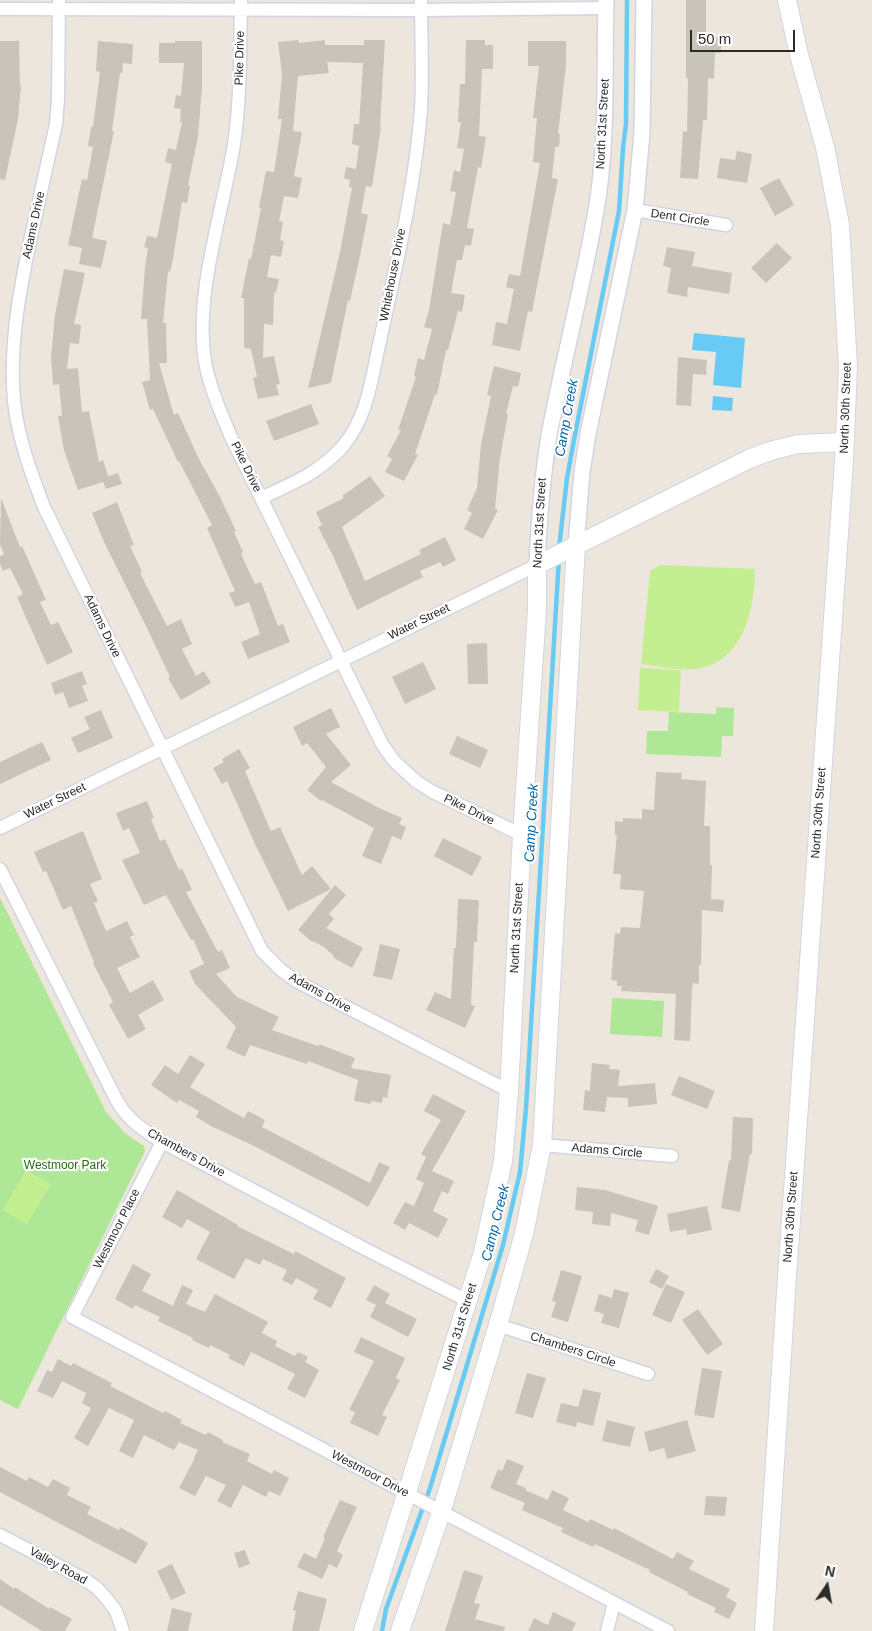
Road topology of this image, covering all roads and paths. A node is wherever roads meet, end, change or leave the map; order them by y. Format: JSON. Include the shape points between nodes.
{"nodes":[{"id":1,"x":644,"y":0,"type":"edge"},
{"id":2,"x":787,"y":0,"type":"edge"},
{"id":3,"x":59,"y":4,"type":"edge"},
{"id":4,"x":241,"y":4,"type":"edge"},
{"id":5,"x":605,"y":4,"type":"edge"},
{"id":6,"x":421,"y":5,"type":"edge"},
{"id":7,"x":0,"y":9,"type":"edge"},
{"id":8,"x":635,"y":210,"type":"junction"},
{"id":9,"x":726,"y":225,"type":"dead end"},
{"id":10,"x":845,"y":442,"type":"junction"},
{"id":11,"x":261,"y":498,"type":"junction"},
{"id":12,"x":576,"y":545,"type":"junction"},
{"id":13,"x":537,"y":565,"type":"junction"},
{"id":14,"x":341,"y":661,"type":"junction"},
{"id":15,"x":162,"y":748,"type":"junction"},
{"id":16,"x":0,"y":828,"type":"edge"},
{"id":17,"x":522,"y":835,"type":"junction"},
{"id":18,"x":0,"y":869,"type":"edge"},
{"id":19,"x":509,"y":1092,"type":"junction"},
{"id":20,"x":162,"y":1142,"type":"junction"},
{"id":21,"x":542,"y":1145,"type":"junction"},
{"id":22,"x":672,"y":1156,"type":"dead end"},
{"id":23,"x":468,"y":1301,"type":"junction"},
{"id":24,"x":72,"y":1317,"type":"joint"},
{"id":25,"x":498,"y":1325,"type":"junction"},
{"id":26,"x":648,"y":1374,"type":"dead end"},
{"id":27,"x":407,"y":1494,"type":"junction"},
{"id":28,"x":442,"y":1513,"type":"junction"},
{"id":29,"x":0,"y":1535,"type":"edge"},
{"id":30,"x":614,"y":1603,"type":"junction"},
{"id":31,"x":123,"y":1631,"type":"edge"},
{"id":32,"x":363,"y":1631,"type":"edge"},
{"id":33,"x":400,"y":1631,"type":"edge"},
{"id":34,"x":607,"y":1631,"type":"edge"},
{"id":35,"x":668,"y":1631,"type":"edge"},
{"id":36,"x":764,"y":1631,"type":"edge"}],
"edges":[{"from":1,"to":8,"type":"street","via":[[642,133]]},
{"from":2,"to":10,"type":"main road","name":"North 30th Street","via":[[825,147],[840,225],[848,367]]},
{"from":3,"to":4,"type":"street"},
{"from":3,"to":7,"type":"street"},
{"from":3,"to":15,"type":"street","name":"Adams Drive","via":[[56,124],[17,308],[13,354],[14,401],[24,452],[44,507]]},
{"from":4,"to":6,"type":"street"},
{"from":4,"to":11,"type":"street","name":"Pike Drive","via":[[237,120],[208,274],[204,340],[207,370],[216,401]]},
{"from":5,"to":6,"type":"street"},
{"from":5,"to":13,"type":"street","name":"North 31st Street","via":[[602,166],[596,211],[543,471]]},
{"from":6,"to":11,"type":"street","name":"Whitehouse Drive","via":[[421,109],[413,174],[392,289],[364,409],[343,446],[328,460],[310,474]]},
{"from":8,"to":9,"type":"street","name":"Dent Circle"},
{"from":8,"to":12,"type":"street","via":[[588,434]]},
{"from":10,"to":12,"type":"main road","name":"Water Street","via":[[798,444],[749,459]]},
{"from":10,"to":36,"type":"main road","name":"North 30th Street"},
{"from":11,"to":14,"type":"street","name":"Pike Drive"},
{"from":12,"to":13,"type":"main road","name":"Water Street"},
{"from":12,"to":21,"type":"main road"},
{"from":13,"to":14,"type":"street","name":"Water Street"},
{"from":13,"to":17,"type":"main road","name":"North 31st Street"},
{"from":14,"to":15,"type":"street","name":"Water Street"},
{"from":14,"to":17,"type":"street","name":"Pike Drive","via":[[382,744],[404,772],[433,792]]},
{"from":15,"to":16,"type":"street","name":"Water Street"},
{"from":15,"to":19,"type":"street","name":"Adams Drive","via":[[262,951],[270,960],[296,981]]},
{"from":17,"to":19,"type":"main road","name":"North 31st Street"},
{"from":18,"to":20,"type":"street","name":"Chambers Drive","via":[[117,1101],[135,1124]]},
{"from":19,"to":23,"type":"main road","name":"North 31st Street","via":[[506,1140],[497,1190]]},
{"from":20,"to":23,"type":"street","name":"Chambers Drive"},
{"from":20,"to":24,"type":"street","name":"Westmoor Place"},
{"from":21,"to":22,"type":"street","name":"Adams Circle"},
{"from":21,"to":25,"type":"main road","via":[[524,1234]]},
{"from":23,"to":27,"type":"main road","name":"North 31st Street"},
{"from":24,"to":27,"type":"street","name":"Westmoor Drive"},
{"from":25,"to":26,"type":"street","name":"Chambers Circle"},
{"from":25,"to":28,"type":"main road"},
{"from":27,"to":28,"type":"street","name":"Westmoor Drive"},
{"from":27,"to":32,"type":"main road","name":"North 31st Street"},
{"from":28,"to":30,"type":"street","name":"Westmoor Drive"},
{"from":28,"to":33,"type":"main road"},
{"from":29,"to":31,"type":"street","name":"Valley Road","via":[[97,1588],[116,1611]]},
{"from":30,"to":34,"type":"street"},
{"from":30,"to":35,"type":"street","name":"Westmoor Drive"}]}
